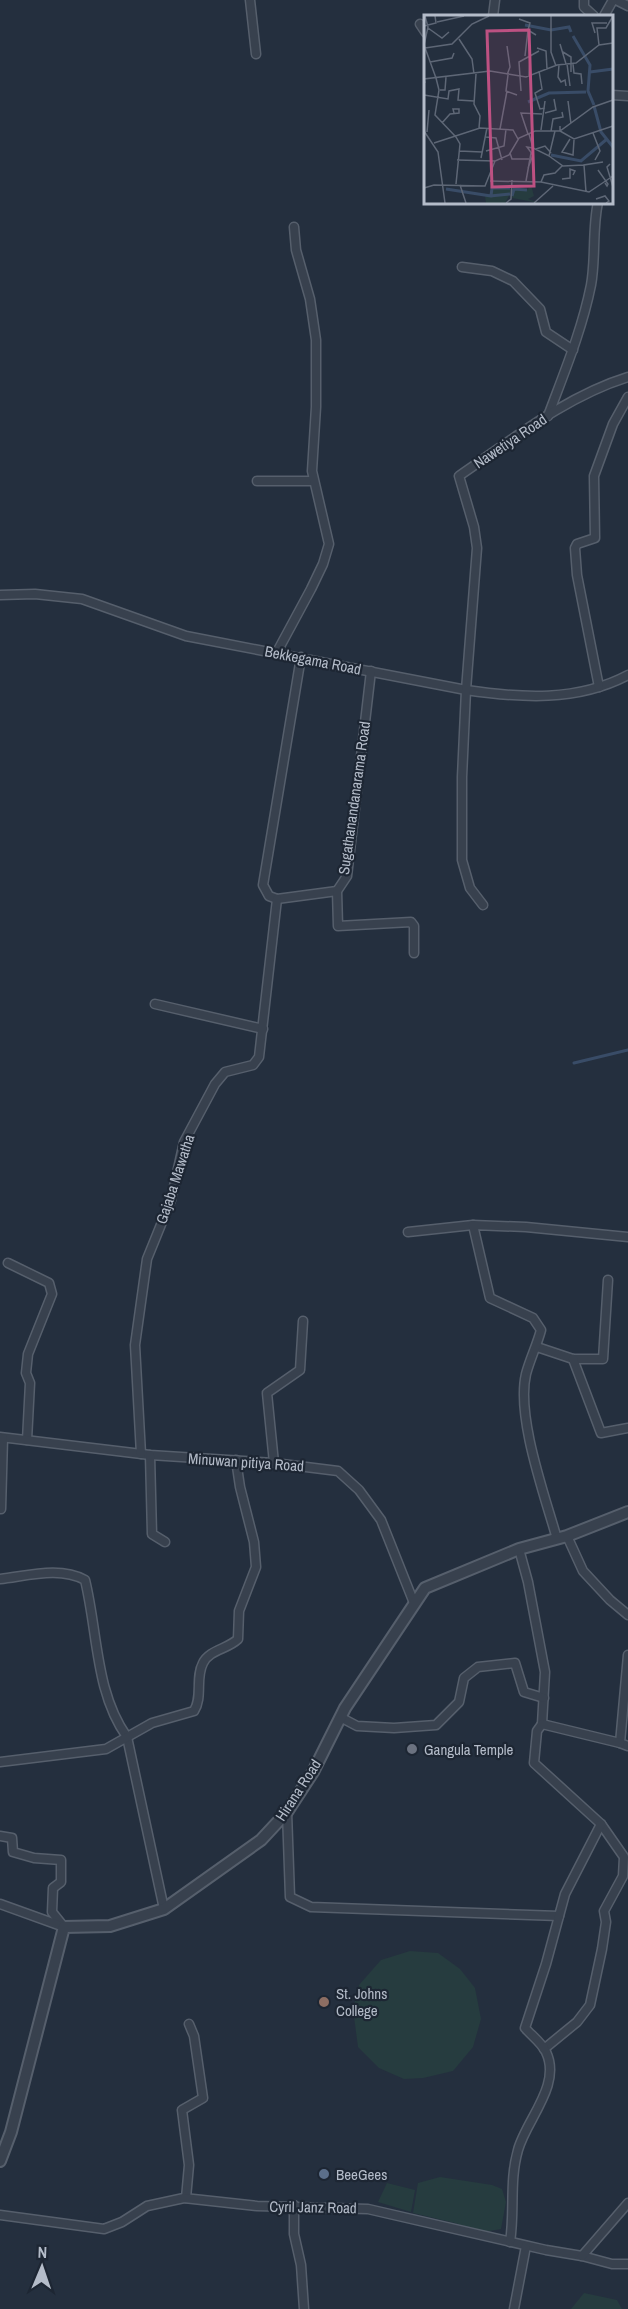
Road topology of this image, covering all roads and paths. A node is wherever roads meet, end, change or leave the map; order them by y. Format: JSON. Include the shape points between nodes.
{"nodes":[{"id":1,"x":250,"y":0,"type":"edge"},
{"id":2,"x":495,"y":0,"type":"edge"},
{"id":3,"x":584,"y":0,"type":"edge"},
{"id":4,"x":614,"y":0,"type":"edge"},
{"id":5,"x":628,"y":6,"type":"edge"},
{"id":6,"x":493,"y":15,"type":"edge"},
{"id":7,"x":593,"y":15,"type":"edge"},
{"id":8,"x":605,"y":15,"type":"edge"},
{"id":9,"x":420,"y":24,"type":"dead end"},
{"id":10,"x":424,"y":30,"type":"edge"},
{"id":11,"x":256,"y":54,"type":"dead end"},
{"id":12,"x":613,"y":95,"type":"edge"},
{"id":13,"x":628,"y":96,"type":"edge"},
{"id":14,"x":598,"y":204,"type":"edge"},
{"id":15,"x":294,"y":227,"type":"dead end"},
{"id":16,"x":462,"y":267,"type":"dead end"},
{"id":17,"x":573,"y":350,"type":"junction"},
{"id":18,"x":628,"y":377,"type":"edge"},
{"id":19,"x":628,"y":397,"type":"edge"},
{"id":20,"x":548,"y":417,"type":"junction"},
{"id":21,"x":257,"y":481,"type":"dead end"},
{"id":22,"x":313,"y":481,"type":"junction"},
{"id":23,"x":0,"y":595,"type":"edge"},
{"id":24,"x":277,"y":652,"type":"junction"},
{"id":25,"x":301,"y":657,"type":"junction"},
{"id":26,"x":371,"y":671,"type":"junction"},
{"id":27,"x":628,"y":675,"type":"edge"},
{"id":28,"x":600,"y":687,"type":"junction"},
{"id":29,"x":466,"y":690,"type":"junction"},
{"id":30,"x":337,"y":891,"type":"junction"},
{"id":31,"x":277,"y":899,"type":"junction"},
{"id":32,"x":483,"y":905,"type":"dead end"},
{"id":33,"x":414,"y":953,"type":"dead end"},
{"id":34,"x":155,"y":1004,"type":"dead end"},
{"id":35,"x":263,"y":1029,"type":"junction"},
{"id":36,"x":473,"y":1225,"type":"junction"},
{"id":37,"x":408,"y":1232,"type":"dead end"},
{"id":38,"x":628,"y":1238,"type":"edge"},
{"id":39,"x":8,"y":1263,"type":"dead end"},
{"id":40,"x":608,"y":1280,"type":"dead end"},
{"id":41,"x":303,"y":1321,"type":"dead end"},
{"id":42,"x":537,"y":1347,"type":"junction"},
{"id":43,"x":573,"y":1359,"type":"junction"},
{"id":44,"x":628,"y":1428,"type":"edge"},
{"id":45,"x":1,"y":1437,"type":"edge"},
{"id":46,"x":27,"y":1440,"type":"junction"},
{"id":47,"x":145,"y":1455,"type":"junction"},
{"id":48,"x":236,"y":1461,"type":"junction"},
{"id":49,"x":274,"y":1463,"type":"junction"},
{"id":50,"x":1,"y":1509,"type":"edge"},
{"id":51,"x":628,"y":1512,"type":"edge"},
{"id":52,"x":562,"y":1537,"type":"junction"},
{"id":53,"x":165,"y":1542,"type":"dead end"},
{"id":54,"x":519,"y":1549,"type":"junction"},
{"id":55,"x":0,"y":1579,"type":"edge"},
{"id":56,"x":414,"y":1603,"type":"junction"},
{"id":57,"x":628,"y":1615,"type":"edge"},
{"id":58,"x":628,"y":1655,"type":"edge"},
{"id":59,"x":544,"y":1698,"type":"junction"},
{"id":60,"x":340,"y":1717,"type":"junction"},
{"id":61,"x":542,"y":1724,"type":"junction"},
{"id":62,"x":127,"y":1737,"type":"junction"},
{"id":63,"x":624,"y":1744,"type":"edge"},
{"id":64,"x":0,"y":1762,"type":"edge"},
{"id":65,"x":287,"y":1812,"type":"junction"},
{"id":66,"x":601,"y":1824,"type":"junction"},
{"id":67,"x":0,"y":1836,"type":"edge"},
{"id":68,"x":0,"y":1904,"type":"edge"},
{"id":69,"x":164,"y":1909,"type":"junction"},
{"id":70,"x":559,"y":1916,"type":"junction"},
{"id":71,"x":64,"y":1927,"type":"junction"},
{"id":72,"x":189,"y":2024,"type":"dead end"},
{"id":73,"x":544,"y":2049,"type":"junction"},
{"id":74,"x":0,"y":2161,"type":"edge"},
{"id":75,"x":186,"y":2198,"type":"junction"},
{"id":76,"x":628,"y":2203,"type":"edge"},
{"id":77,"x":294,"y":2205,"type":"junction"},
{"id":78,"x":0,"y":2215,"type":"edge"},
{"id":79,"x":510,"y":2242,"type":"junction"},
{"id":80,"x":526,"y":2246,"type":"junction"},
{"id":81,"x":582,"y":2256,"type":"junction"},
{"id":82,"x":628,"y":2264,"type":"edge"},
{"id":83,"x":304,"y":2309,"type":"edge"},
{"id":84,"x":514,"y":2309,"type":"edge"}],
"edges":[{"from":1,"to":11,"type":"street"},
{"from":2,"to":6,"type":"street"},
{"from":3,"to":7,"type":"street","via":[[584,7]]},
{"from":4,"to":5,"type":"street"},
{"from":4,"to":8,"type":"street"},
{"from":9,"to":10,"type":"street"},
{"from":12,"to":13,"type":"street"},
{"from":14,"to":17,"type":"street","via":[[593,222],[591,283]]},
{"from":15,"to":22,"type":"street","via":[[316,340]]},
{"from":16,"to":17,"type":"street","via":[[492,271],[513,281],[540,309],[546,332]]},
{"from":17,"to":20,"type":"street"},
{"from":18,"to":20,"type":"street","name":"Nawetiya Road","via":[[600,385]]},
{"from":19,"to":28,"type":"street","via":[[613,424],[594,476],[595,538],[575,548]]},
{"from":20,"to":29,"type":"street","name":"Nawetiya Road","via":[[459,476],[477,548]]},
{"from":21,"to":22,"type":"street"},
{"from":22,"to":24,"type":"street","via":[[329,544],[311,590]]},
{"from":23,"to":24,"type":"street","name":"Bekkegama Road","via":[[82,599],[186,636]]},
{"from":24,"to":25,"type":"street","name":"Bekkegama Road"},
{"from":25,"to":26,"type":"street","name":"Bekkegama Road"},
{"from":25,"to":31,"type":"street","via":[[263,885],[269,896]]},
{"from":26,"to":29,"type":"street","name":"Bekkegama Road"},
{"from":26,"to":30,"type":"street","name":"Sugathanandanarama Road","via":[[347,876]]},
{"from":27,"to":28,"type":"street","name":"Bekkegama Road"},
{"from":28,"to":29,"type":"street","name":"Bekkegama Road","via":[[562,695],[513,697]]},
{"from":29,"to":32,"type":"street","via":[[462,860],[470,888]]},
{"from":30,"to":31,"type":"street"},
{"from":30,"to":33,"type":"street","name":"Sugathanandanarama Road","via":[[338,926],[411,922]]},
{"from":31,"to":35,"type":"street","name":"Gajaba Mawatha"},
{"from":34,"to":35,"type":"street"},
{"from":35,"to":47,"type":"street","name":"Gajaba Mawatha","via":[[259,1057],[253,1065],[225,1072],[184,1142],[171,1200],[147,1259],[135,1345]]},
{"from":36,"to":37,"type":"street"},
{"from":36,"to":38,"type":"street"},
{"from":36,"to":42,"type":"street","via":[[490,1298],[533,1318],[541,1330]]},
{"from":39,"to":46,"type":"street","via":[[49,1283],[52,1294],[28,1354]]},
{"from":40,"to":43,"type":"street","via":[[603,1359]]},
{"from":41,"to":49,"type":"street","via":[[300,1370],[267,1393]]},
{"from":42,"to":43,"type":"street"},
{"from":42,"to":52,"type":"street","via":[[526,1374],[524,1396],[533,1457]]},
{"from":43,"to":44,"type":"street","via":[[602,1432]]},
{"from":45,"to":46,"type":"street","name":"Minuwan pitiya Road"},
{"from":45,"to":50,"type":"street"},
{"from":46,"to":47,"type":"street","name":"Minuwan pitiya Road"},
{"from":47,"to":48,"type":"street","name":"Minuwan pitiya Road"},
{"from":47,"to":53,"type":"street","name":"Gajaba Mawatha","via":[[152,1534]]},
{"from":48,"to":49,"type":"street","name":"Minuwan pitiya Road"},
{"from":48,"to":62,"type":"street","via":[[256,1567],[239,1611],[238,1639],[212,1653],[202,1664],[194,1711],[152,1723]]},
{"from":49,"to":56,"type":"street","name":"Minuwan pitiya Road","via":[[338,1471],[359,1490],[381,1520]]},
{"from":51,"to":52,"type":"street","name":"Hirana Road"},
{"from":52,"to":54,"type":"street","name":"Hirana Road"},
{"from":52,"to":57,"type":"street","via":[[583,1570]]},
{"from":54,"to":56,"type":"street","name":"Hirana Road","via":[[425,1588]]},
{"from":54,"to":59,"type":"street","via":[[545,1672]]},
{"from":55,"to":62,"type":"street","via":[[64,1572],[85,1580],[103,1684],[114,1720]]},
{"from":56,"to":60,"type":"street","name":"Hirana Road"},
{"from":58,"to":63,"type":"street"},
{"from":59,"to":60,"type":"street","via":[[524,1692],[515,1663],[478,1667],[464,1678],[459,1702],[436,1725],[357,1726]]},
{"from":59,"to":61,"type":"street"},
{"from":60,"to":65,"type":"street","name":"Hirana Road","via":[[313,1772]]},
{"from":61,"to":63,"type":"street"},
{"from":61,"to":66,"type":"street","via":[[537,1731],[534,1763]]},
{"from":62,"to":64,"type":"street","via":[[106,1749]]},
{"from":62,"to":69,"type":"street"},
{"from":65,"to":69,"type":"street","name":"Hirana Road","via":[[261,1840]]},
{"from":65,"to":70,"type":"street","via":[[290,1897],[310,1907]]},
{"from":66,"to":70,"type":"street","via":[[565,1894]]},
{"from":66,"to":73,"type":"street","via":[[624,1857],[623,1876],[604,1911],[602,1949],[590,2005],[577,2022]]},
{"from":67,"to":71,"type":"street","via":[[12,1838],[13,1852],[61,1860],[61,1882],[53,1888],[52,1912]]},
{"from":68,"to":71,"type":"street"},
{"from":69,"to":71,"type":"street","name":"Hirana Road","via":[[110,1926]]},
{"from":70,"to":73,"type":"street","via":[[525,2028]]},
{"from":71,"to":74,"type":"street"},
{"from":72,"to":75,"type":"street","via":[[203,2098],[182,2110],[189,2165]]},
{"from":73,"to":79,"type":"street","via":[[550,2077],[518,2149],[511,2185]]},
{"from":75,"to":77,"type":"street","name":"Cyril Janz Road","via":[[257,2206]]},
{"from":75,"to":78,"type":"street","name":"Cyril Janz Road","via":[[147,2206],[104,2229]]},
{"from":76,"to":81,"type":"street"},
{"from":77,"to":79,"type":"street","name":"Cyril Janz Road","via":[[368,2209]]},
{"from":77,"to":83,"type":"street"},
{"from":79,"to":80,"type":"street","name":"Cyril Janz Road"},
{"from":80,"to":81,"type":"street","name":"Cyril Janz Road"},
{"from":80,"to":84,"type":"street"},
{"from":81,"to":82,"type":"street","name":"Cyril Janz Road"}]}
